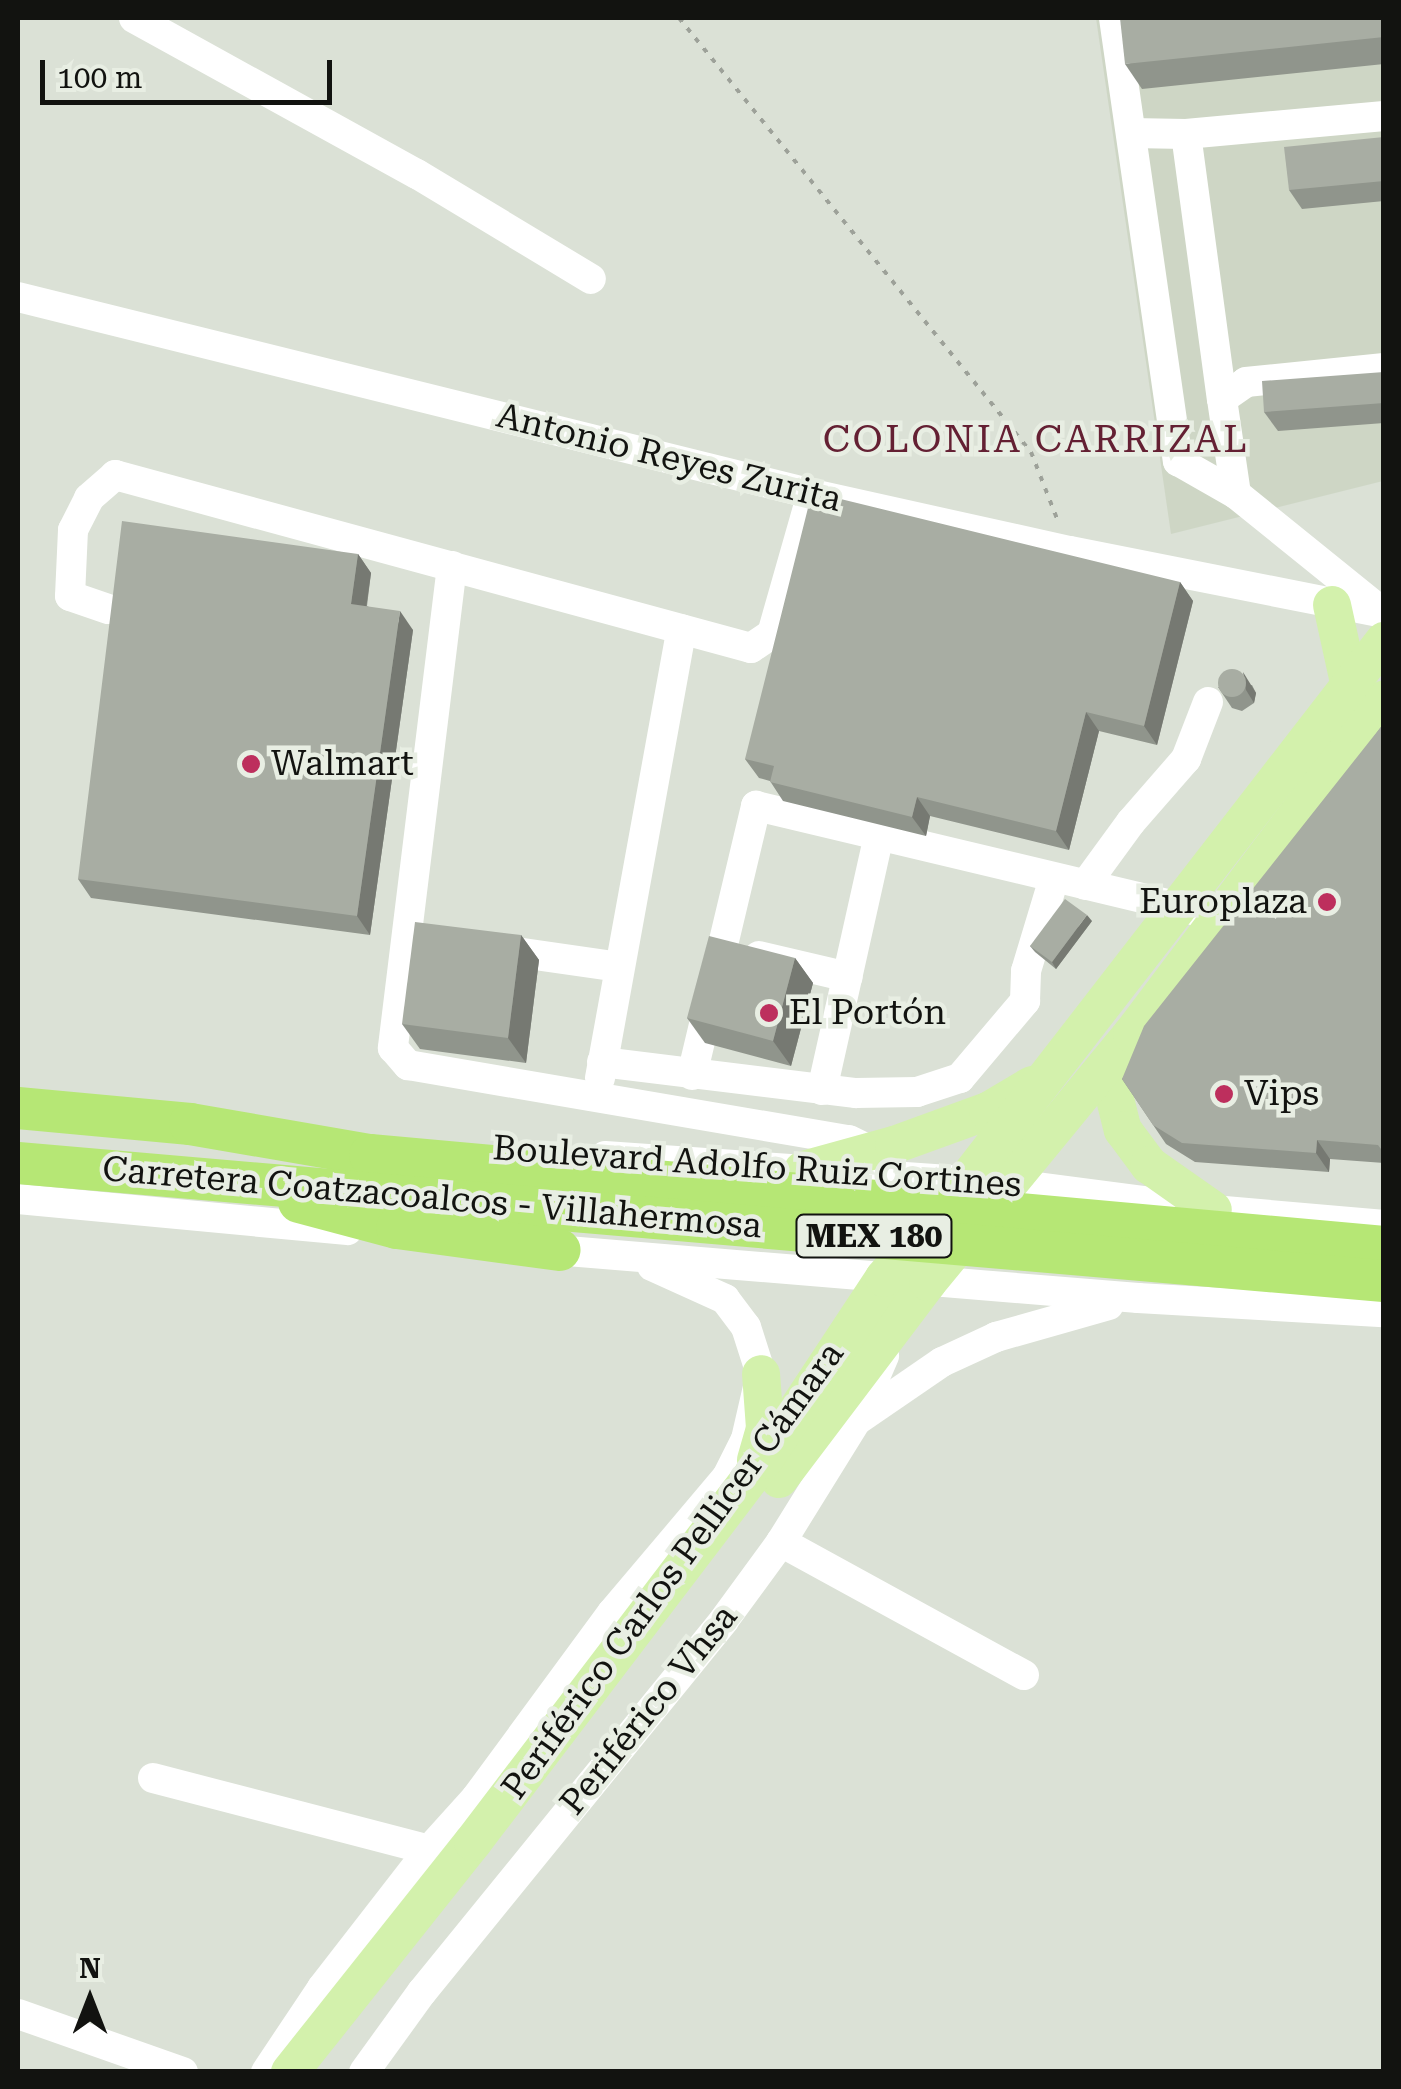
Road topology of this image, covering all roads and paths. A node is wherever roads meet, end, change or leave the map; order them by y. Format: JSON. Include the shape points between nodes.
{"nodes":[{"id":1,"x":134,"y":18,"type":"edge"},
{"id":2,"x":679,"y":18,"type":"edge"},
{"id":3,"x":1114,"y":18,"type":"edge"},
{"id":4,"x":1384,"y":116,"type":"edge"},
{"id":5,"x":1131,"y":134,"type":"junction"},
{"id":6,"x":1186,"y":134,"type":"junction"},
{"id":7,"x":591,"y":279,"type":"dead end"},
{"id":8,"x":18,"y":298,"type":"edge"},
{"id":9,"x":1384,"y":368,"type":"edge"},
{"id":10,"x":1222,"y":399,"type":"junction"},
{"id":11,"x":812,"y":494,"type":"junction"},
{"id":12,"x":1236,"y":494,"type":"junction"},
{"id":13,"x":1070,"y":552,"type":"junction"},
{"id":14,"x":452,"y":566,"type":"junction"},
{"id":15,"x":1332,"y":605,"type":"junction"},
{"id":16,"x":108,"y":609,"type":"edge"},
{"id":17,"x":1384,"y":613,"type":"edge"},
{"id":18,"x":682,"y":629,"type":"junction"},
{"id":19,"x":1384,"y":641,"type":"edge"},
{"id":20,"x":1367,"y":693,"type":"edge"},
{"id":21,"x":1208,"y":702,"type":"dead end"},
{"id":22,"x":880,"y":836,"type":"junction"},
{"id":23,"x":1054,"y":878,"type":"junction"},
{"id":24,"x":1085,"y":885,"type":"junction"},
{"id":25,"x":1178,"y":908,"type":"junction"},
{"id":26,"x":1221,"y":914,"type":"junction"},
{"id":27,"x":407,"y":937,"type":"junction"},
{"id":28,"x":722,"y":947,"type":"junction"},
{"id":29,"x":619,"y":967,"type":"junction"},
{"id":30,"x":848,"y":977,"type":"junction"},
{"id":31,"x":1132,"y":1034,"type":"junction"},
{"id":32,"x":602,"y":1062,"type":"junction"},
{"id":33,"x":692,"y":1075,"type":"junction"},
{"id":34,"x":1047,"y":1076,"type":"junction"},
{"id":35,"x":822,"y":1090,"type":"junction"},
{"id":36,"x":597,"y":1100,"type":"junction"},
{"id":37,"x":18,"y":1108,"type":"edge"},
{"id":38,"x":190,"y":1124,"type":"junction"},
{"id":39,"x":872,"y":1151,"type":"junction"},
{"id":40,"x":18,"y":1163,"type":"edge"},
{"id":41,"x":803,"y":1170,"type":"junction"},
{"id":42,"x":367,"y":1172,"type":"junction"},
{"id":43,"x":966,"y":1181,"type":"junction"},
{"id":44,"x":241,"y":1182,"type":"junction"},
{"id":45,"x":1010,"y":1185,"type":"junction"},
{"id":46,"x":90,"y":1187,"type":"junction"},
{"id":47,"x":18,"y":1199,"type":"edge"},
{"id":48,"x":1212,"y":1210,"type":"junction"},
{"id":49,"x":1384,"y":1225,"type":"edge"},
{"id":50,"x":1384,"y":1248,"type":"edge"},
{"id":51,"x":560,"y":1250,"type":"junction"},
{"id":52,"x":631,"y":1256,"type":"junction"},
{"id":53,"x":884,"y":1278,"type":"junction"},
{"id":54,"x":1384,"y":1281,"type":"edge"},
{"id":55,"x":928,"y":1282,"type":"junction"},
{"id":56,"x":1138,"y":1298,"type":"junction"},
{"id":57,"x":1384,"y":1312,"type":"edge"},
{"id":58,"x":897,"y":1326,"type":"junction"},
{"id":59,"x":762,"y":1374,"type":"junction"},
{"id":60,"x":856,"y":1421,"type":"junction"},
{"id":61,"x":811,"y":1438,"type":"junction"},
{"id":62,"x":752,"y":1474,"type":"junction"},
{"id":63,"x":781,"y":1542,"type":"junction"},
{"id":64,"x":1024,"y":1675,"type":"dead end"},
{"id":65,"x":153,"y":1778,"type":"dead end"},
{"id":66,"x":429,"y":1850,"type":"junction"},
{"id":67,"x":18,"y":2014,"type":"edge"},
{"id":68,"x":183,"y":2072,"type":"edge"},
{"id":69,"x":266,"y":2072,"type":"edge"},
{"id":70,"x":290,"y":2072,"type":"edge"},
{"id":71,"x":322,"y":2072,"type":"edge"},
{"id":72,"x":364,"y":2072,"type":"edge"}],
"edges":[{"from":1,"to":7,"type":"street"},
{"from":2,"to":13,"type":"path","via":[[1031,452]]},
{"from":3,"to":5,"type":"street"},
{"from":4,"to":6,"type":"street"},
{"from":5,"to":6,"type":"street"},
{"from":5,"to":12,"type":"street","via":[[1178,461]]},
{"from":6,"to":10,"type":"street"},
{"from":8,"to":11,"type":"street","name":"Antonio Reyes Zurita"},
{"from":9,"to":10,"type":"street","via":[[1246,382]]},
{"from":10,"to":12,"type":"street"},
{"from":11,"to":13,"type":"street","name":"Antonio Reyes Zurita"},
{"from":11,"to":18,"type":"street","via":[[772,634],[751,648]]},
{"from":12,"to":17,"type":"street"},
{"from":13,"to":15,"type":"street","name":"Antonio Reyes Zurita"},
{"from":14,"to":16,"type":"street","via":[[115,475],[89,498],[74,530],[70,596]]},
{"from":14,"to":18,"type":"street"},
{"from":14,"to":27,"type":"street"},
{"from":15,"to":17,"type":"street","name":"Antonio Reyes Zurita"},
{"from":15,"to":20,"type":"main road"},
{"from":18,"to":29,"type":"street"},
{"from":19,"to":20,"type":"main road","name":"Periférico Carlos Pellicer Cámara"},
{"from":20,"to":25,"type":"main road","name":"Periférico Carlos Pellicer Cámara"},
{"from":20,"to":26,"type":"main road","name":"Periférico Carlos Pellicer Cámara","via":[[1281,838]]},
{"from":21,"to":24,"type":"street","via":[[1186,759]]},
{"from":22,"to":23,"type":"street"},
{"from":22,"to":28,"type":"street","via":[[756,806]]},
{"from":22,"to":30,"type":"street"},
{"from":23,"to":24,"type":"street"},
{"from":23,"to":35,"type":"street","via":[[1026,971],[1025,1000],[960,1078],[917,1092]]},
{"from":24,"to":25,"type":"street"},
{"from":25,"to":26,"type":"street"},
{"from":25,"to":34,"type":"main road","name":"Periférico Carlos Pellicer Cámara"},
{"from":26,"to":31,"type":"main road","name":"Periférico Carlos Pellicer Cámara"},
{"from":27,"to":29,"type":"street"},
{"from":27,"to":36,"type":"street","via":[[393,1048],[408,1065]]},
{"from":28,"to":30,"type":"street"},
{"from":28,"to":33,"type":"street"},
{"from":29,"to":32,"type":"street"},
{"from":30,"to":35,"type":"street"},
{"from":31,"to":45,"type":"main road","name":"Periférico Carlos Pellicer Cámara"},
{"from":31,"to":48,"type":"main road","via":[[1114,1095],[1124,1130],[1149,1165]]},
{"from":32,"to":33,"type":"street"},
{"from":32,"to":36,"type":"street"},
{"from":33,"to":35,"type":"street"},
{"from":34,"to":39,"type":"main road","via":[[988,1110]]},
{"from":34,"to":43,"type":"main road","name":"Periférico Carlos Pellicer Cámara"},
{"from":36,"to":39,"type":"street","via":[[849,1140]]},
{"from":37,"to":38,"type":"highway","name":"Carretera Coatzacoalcos - Villahermosa","number":"MEX 180"},
{"from":38,"to":41,"type":"street","name":"Boulevard Adolfo Ruiz Cortines"},
{"from":38,"to":42,"type":"highway","name":"Carretera Coatzacoalcos - Villahermosa","number":"MEX 180"},
{"from":39,"to":41,"type":"main road"},
{"from":40,"to":46,"type":"highway","name":"Carretera Coatzacoalcos - Villahermosa","number":"MEX 180"},
{"from":41,"to":43,"type":"street","name":"Boulevard Adolfo Ruiz Cortines"},
{"from":42,"to":44,"type":"highway","name":"Carretera Coatzacoalcos - Villahermosa","number":"MEX 180"},
{"from":42,"to":50,"type":"highway","name":"Carretera Coatzacoalcos - Villahermosa","number":"MEX 180"},
{"from":42,"to":54,"type":"highway","name":"Carretera Coatzacoalcos - Villahermosa","number":"MEX 180"},
{"from":43,"to":45,"type":"street","name":"Boulevard Adolfo Ruiz Cortines"},
{"from":43,"to":53,"type":"main road","name":"Periférico Carlos Pellicer Cámara"},
{"from":44,"to":46,"type":"highway","name":"Carretera Coatzacoalcos - Villahermosa","number":"MEX 180"},
{"from":44,"to":51,"type":"highway","via":[[344,1217]]},
{"from":45,"to":48,"type":"street","name":"Boulevard Adolfo Ruiz Cortines"},
{"from":45,"to":55,"type":"main road","name":"Periférico Carlos Pellicer Cámara"},
{"from":46,"to":47,"type":"street"},
{"from":46,"to":51,"type":"street"},
{"from":48,"to":49,"type":"street","name":"Boulevard Adolfo Ruiz Cortines"},
{"from":51,"to":52,"type":"street"},
{"from":52,"to":53,"type":"street"},
{"from":52,"to":59,"type":"street","via":[[725,1299],[746,1327]]},
{"from":53,"to":55,"type":"street"},
{"from":53,"to":62,"type":"main road","name":"Periférico Carlos Pellicer Cámara"},
{"from":55,"to":56,"type":"street"},
{"from":55,"to":58,"type":"main road","name":"Periférico Carlos Pellicer Cámara"},
{"from":56,"to":57,"type":"street"},
{"from":56,"to":60,"type":"street","via":[[996,1337],[942,1362]]},
{"from":58,"to":60,"type":"street","name":"Periférico Vhsa"},
{"from":58,"to":61,"type":"main road","name":"Periférico Carlos Pellicer Cámara"},
{"from":59,"to":62,"type":"main road","via":[[765,1428]]},
{"from":59,"to":66,"type":"street","via":[[746,1439],[728,1476],[612,1613],[476,1798]]},
{"from":60,"to":61,"type":"main road"},
{"from":60,"to":63,"type":"street","name":"Periférico Vhsa"},
{"from":61,"to":71,"type":"main road","name":"Periférico Carlos Pellicer Cámara"},
{"from":62,"to":70,"type":"main road","name":"Periférico Carlos Pellicer Cámara"},
{"from":63,"to":64,"type":"street"},
{"from":63,"to":72,"type":"street","name":"Periférico Vhsa"},
{"from":65,"to":66,"type":"street"},
{"from":66,"to":69,"type":"street"},
{"from":67,"to":68,"type":"street"}]}
